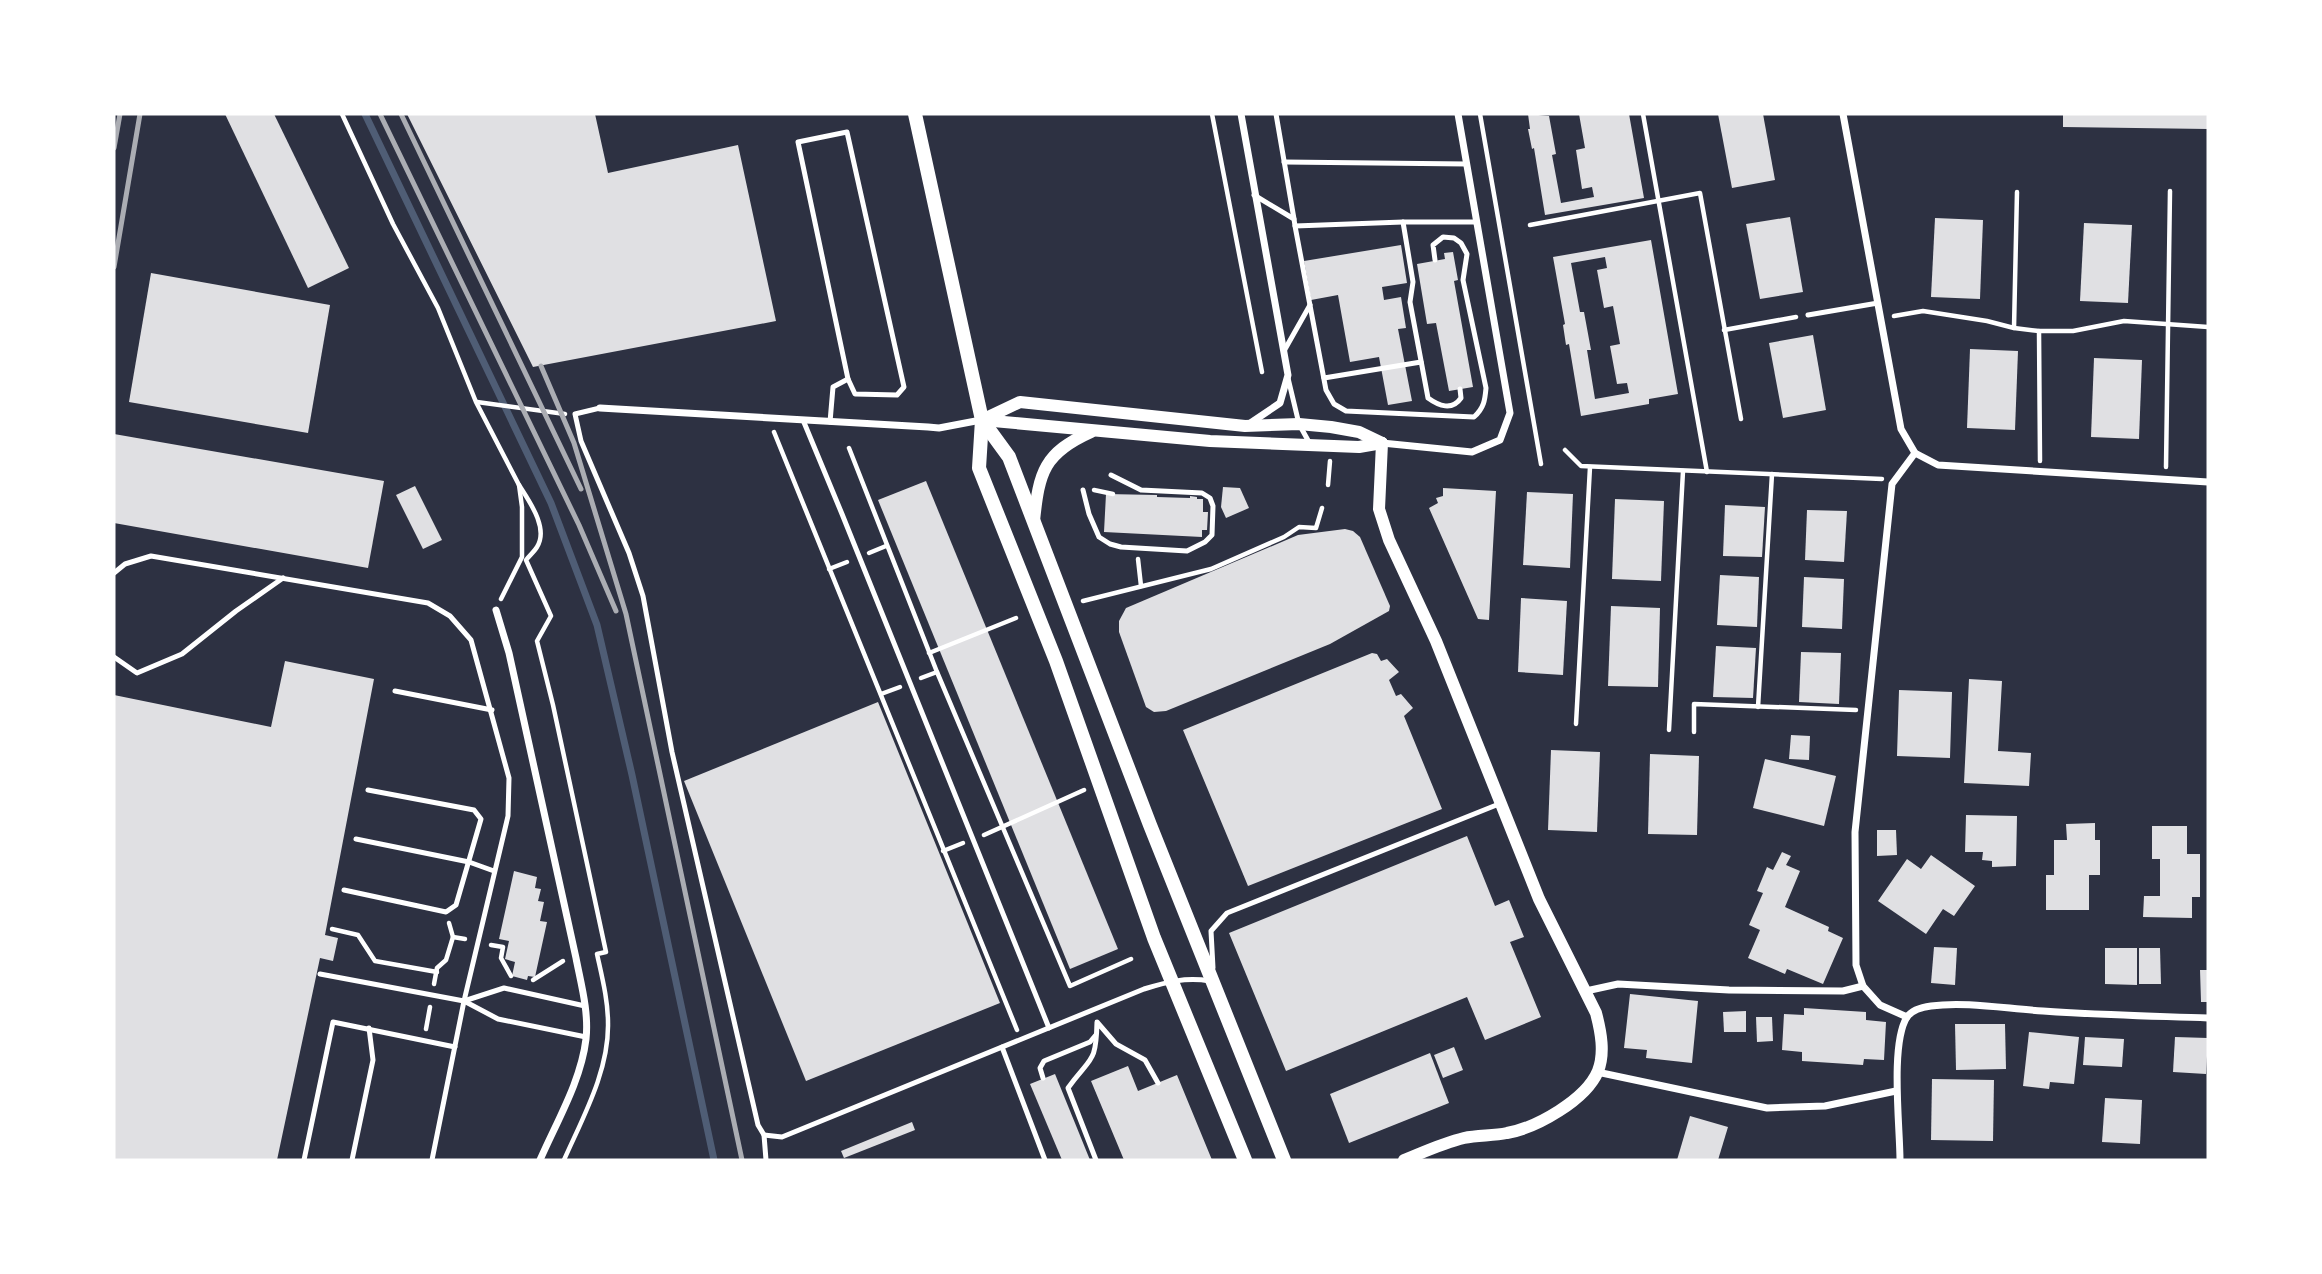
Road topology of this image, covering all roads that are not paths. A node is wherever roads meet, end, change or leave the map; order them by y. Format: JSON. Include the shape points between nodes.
{"nodes":[{"id":1,"x":915,"y":114,"type":"edge"},
{"id":2,"x":1276,"y":114,"type":"edge"},
{"id":3,"x":1458,"y":114,"type":"edge"},
{"id":4,"x":1843,"y":114,"type":"edge"},
{"id":5,"x":1239,"y":115,"type":"edge"},
{"id":6,"x":1284,"y":162,"type":"junction"},
{"id":7,"x":1467,"y":164,"type":"junction"},
{"id":8,"x":1254,"y":195,"type":"junction"},
{"id":9,"x":1403,"y":222,"type":"junction"},
{"id":10,"x":1477,"y":222,"type":"junction"},
{"id":11,"x":1294,"y":223,"type":"junction"},
{"id":12,"x":1436,"y":260,"type":"dead end"},
{"id":13,"x":1878,"y":303,"type":"junction"},
{"id":14,"x":1310,"y":305,"type":"junction"},
{"id":15,"x":1808,"y":315,"type":"road end"},
{"id":16,"x":1283,"y":352,"type":"junction"},
{"id":17,"x":1422,"y":362,"type":"junction"},
{"id":18,"x":1288,"y":375,"type":"junction"},
{"id":19,"x":1324,"y":378,"type":"junction"},
{"id":20,"x":848,"y":379,"type":"junction"},
{"id":21,"x":1460,"y":389,"type":"dead end"},
{"id":22,"x":600,"y":408,"type":"joint"},
{"id":23,"x":803,"y":420,"type":"junction"},
{"id":24,"x":982,"y":420,"type":"junction"},
{"id":25,"x":830,"y":422,"type":"junction"},
{"id":26,"x":1299,"y":424,"type":"junction"},
{"id":27,"x":1245,"y":426,"type":"junction"},
{"id":28,"x":1095,"y":430,"type":"junction"},
{"id":29,"x":1382,"y":443,"type":"junction"},
{"id":30,"x":1310,"y":444,"type":"junction"},
{"id":31,"x":1915,"y":453,"type":"junction"},
{"id":32,"x":1111,"y":475,"type":"dead end"},
{"id":33,"x":2208,"y":482,"type":"edge"},
{"id":34,"x":1083,"y":490,"type":"dead end"},
{"id":35,"x":1033,"y":524,"type":"junction"},
{"id":36,"x":114,"y":573,"type":"edge"},
{"id":37,"x":283,"y":578,"type":"junction"},
{"id":38,"x":496,"y":610,"type":"road end"},
{"id":39,"x":114,"y":657,"type":"edge"},
{"id":40,"x":395,"y":691,"type":"dead end"},
{"id":41,"x":492,"y":710,"type":"junction"},
{"id":42,"x":368,"y":790,"type":"dead end"},
{"id":43,"x":1501,"y":803,"type":"junction"},
{"id":44,"x":356,"y":839,"type":"dead end"},
{"id":45,"x":469,"y":863,"type":"junction"},
{"id":46,"x":494,"y":872,"type":"junction"},
{"id":47,"x":344,"y":890,"type":"dead end"},
{"id":48,"x":320,"y":974,"type":"dead end"},
{"id":49,"x":1173,"y":980,"type":"junction"},
{"id":50,"x":1213,"y":981,"type":"junction"},
{"id":51,"x":1863,"y":986,"type":"junction"},
{"id":52,"x":1586,"y":991,"type":"junction"},
{"id":53,"x":464,"y":1001,"type":"junction"},
{"id":54,"x":585,"y":1006,"type":"junction"},
{"id":55,"x":1092,"y":1010,"type":"junction"},
{"id":56,"x":1907,"y":1017,"type":"junction"},
{"id":57,"x":2208,"y":1018,"type":"edge"},
{"id":58,"x":1097,"y":1022,"type":"junction"},
{"id":59,"x":369,"y":1028,"type":"junction"},
{"id":60,"x":1049,"y":1028,"type":"junction"},
{"id":61,"x":1097,"y":1034,"type":"junction"},
{"id":62,"x":586,"y":1037,"type":"junction"},
{"id":63,"x":455,"y":1047,"type":"junction"},
{"id":64,"x":1002,"y":1047,"type":"junction"},
{"id":65,"x":1597,"y":1072,"type":"junction"},
{"id":66,"x":1043,"y":1078,"type":"dead end"},
{"id":67,"x":1158,"y":1083,"type":"dead end"},
{"id":68,"x":1896,"y":1091,"type":"junction"},
{"id":69,"x":764,"y":1135,"type":"junction"},
{"id":70,"x":304,"y":1160,"type":"edge"},
{"id":71,"x":352,"y":1160,"type":"edge"},
{"id":72,"x":432,"y":1160,"type":"edge"},
{"id":73,"x":540,"y":1160,"type":"edge"},
{"id":74,"x":766,"y":1160,"type":"edge"},
{"id":75,"x":1045,"y":1160,"type":"edge"},
{"id":76,"x":1096,"y":1160,"type":"edge"},
{"id":77,"x":1245,"y":1160,"type":"edge"},
{"id":78,"x":1284,"y":1160,"type":"edge"},
{"id":79,"x":1404,"y":1160,"type":"edge"},
{"id":80,"x":1900,"y":1160,"type":"edge"}],
"edges":[{"from":1,"to":24,"type":"main road"},
{"from":2,"to":6,"type":"lane"},
{"from":3,"to":7,"type":"street"},
{"from":4,"to":13,"type":"street"},
{"from":5,"to":8,"type":"street"},
{"from":6,"to":7,"type":"lane"},
{"from":6,"to":11,"type":"lane"},
{"from":7,"to":10,"type":"street"},
{"from":8,"to":11,"type":"lane"},
{"from":8,"to":16,"type":"street"},
{"from":9,"to":10,"type":"lane"},
{"from":9,"to":11,"type":"lane"},
{"from":9,"to":17,"type":"lane","via":[[1413,282],[1410,302]]},
{"from":10,"to":29,"type":"street","via":[[1510,413],[1500,440],[1472,452]]},
{"from":11,"to":14,"type":"lane"},
{"from":12,"to":19,"type":"lane","via":[[1433,245],[1443,237],[1461,243],[1467,254],[1463,280],[1486,388],[1480,411],[1474,416],[1346,411],[1334,404]]},
{"from":13,"to":15,"type":"lane"},
{"from":13,"to":31,"type":"street","via":[[1900,429]]},
{"from":14,"to":16,"type":"lane"},
{"from":14,"to":19,"type":"lane"},
{"from":16,"to":18,"type":"street"},
{"from":17,"to":19,"type":"lane"},
{"from":17,"to":21,"type":"lane","via":[[1428,398],[1449,407],[1461,398]]},
{"from":18,"to":26,"type":"lane"},
{"from":18,"to":27,"type":"street","via":[[1280,403]]},
{"from":20,"to":20,"type":"lane","via":[[798,142],[847,132],[904,387],[897,395],[855,394]]},
{"from":20,"to":25,"type":"lane","via":[[833,387]]},
{"from":22,"to":23,"type":"street"},
{"from":22,"to":69,"type":"lane","via":[[575,414],[581,442],[643,596],[671,752]]},
{"from":23,"to":25,"type":"street"},
{"from":23,"to":60,"type":"lane"},
{"from":24,"to":25,"type":"street","via":[[939,428]]},
{"from":24,"to":27,"type":"street","via":[[1020,402]]},
{"from":24,"to":28,"type":"street"},
{"from":24,"to":35,"type":"main road","via":[[1009,457]]},
{"from":24,"to":49,"type":"main road","via":[[979,468],[1056,661]]},
{"from":26,"to":27,"type":"street"},
{"from":26,"to":29,"type":"street","via":[[1348,429]]},
{"from":26,"to":30,"type":"lane"},
{"from":28,"to":30,"type":"street","via":[[1210,441]]},
{"from":28,"to":35,"type":"street","via":[[1066,443],[1047,465],[1038,483]]},
{"from":29,"to":30,"type":"street","via":[[1359,447]]},
{"from":29,"to":43,"type":"street","via":[[1379,509],[1389,540],[1436,641]]},
{"from":31,"to":33,"type":"street","via":[[1938,466]]},
{"from":31,"to":51,"type":"street","via":[[1892,484],[1855,832],[1856,965]]},
{"from":32,"to":34,"type":"lane","via":[[1141,489],[1202,493],[1213,506],[1212,535],[1186,551],[1110,544],[1099,537]]},
{"from":35,"to":50,"type":"main road"},
{"from":36,"to":37,"type":"lane","via":[[125,564],[151,556]]},
{"from":37,"to":39,"type":"lane","via":[[182,654],[137,673]]},
{"from":37,"to":41,"type":"lane","via":[[428,603],[450,616],[471,640]]},
{"from":38,"to":54,"type":"street"},
{"from":40,"to":41,"type":"lane"},
{"from":41,"to":46,"type":"lane","via":[[509,778],[508,816]]},
{"from":42,"to":45,"type":"lane","via":[[474,810],[481,819]]},
{"from":43,"to":50,"type":"lane","via":[[1227,913],[1211,931]]},
{"from":43,"to":52,"type":"street","via":[[1539,899]]},
{"from":44,"to":45,"type":"lane"},
{"from":45,"to":46,"type":"lane"},
{"from":45,"to":47,"type":"lane","via":[[456,905],[446,912]]},
{"from":46,"to":53,"type":"lane"},
{"from":48,"to":53,"type":"lane"},
{"from":49,"to":50,"type":"lane"},
{"from":49,"to":55,"type":"lane"},
{"from":49,"to":77,"type":"main road"},
{"from":50,"to":78,"type":"main road"},
{"from":51,"to":52,"type":"street","via":[[1843,991],[1618,984]]},
{"from":51,"to":56,"type":"street","via":[[1880,1005]]},
{"from":52,"to":65,"type":"street","via":[[1601,1032]]},
{"from":53,"to":54,"type":"lane","via":[[504,988]]},
{"from":53,"to":62,"type":"lane","via":[[498,1019]]},
{"from":53,"to":63,"type":"lane"},
{"from":54,"to":62,"type":"street"},
{"from":55,"to":58,"type":"lane"},
{"from":55,"to":60,"type":"lane"},
{"from":56,"to":57,"type":"street","via":[[1923,1008],[1953,1005]]},
{"from":56,"to":68,"type":"street"},
{"from":58,"to":61,"type":"lane"},
{"from":58,"to":67,"type":"lane","via":[[1116,1044],[1145,1060]]},
{"from":59,"to":63,"type":"lane"},
{"from":59,"to":70,"type":"lane","via":[[333,1022]]},
{"from":59,"to":71,"type":"lane","via":[[373,1060]]},
{"from":60,"to":64,"type":"lane"},
{"from":61,"to":66,"type":"lane","via":[[1090,1042],[1044,1061],[1040,1068]]},
{"from":61,"to":76,"type":"lane","via":[[1092,1059],[1068,1088]]},
{"from":62,"to":73,"type":"street","via":[[579,1072]]},
{"from":63,"to":72,"type":"lane"},
{"from":64,"to":69,"type":"lane","via":[[782,1137]]},
{"from":64,"to":75,"type":"lane"},
{"from":65,"to":68,"type":"street","via":[[1767,1108],[1825,1106]]},
{"from":65,"to":79,"type":"street","via":[[1583,1092],[1561,1110],[1532,1124],[1510,1133],[1441,1144]]},
{"from":68,"to":80,"type":"street"},
{"from":69,"to":74,"type":"lane"}]}
